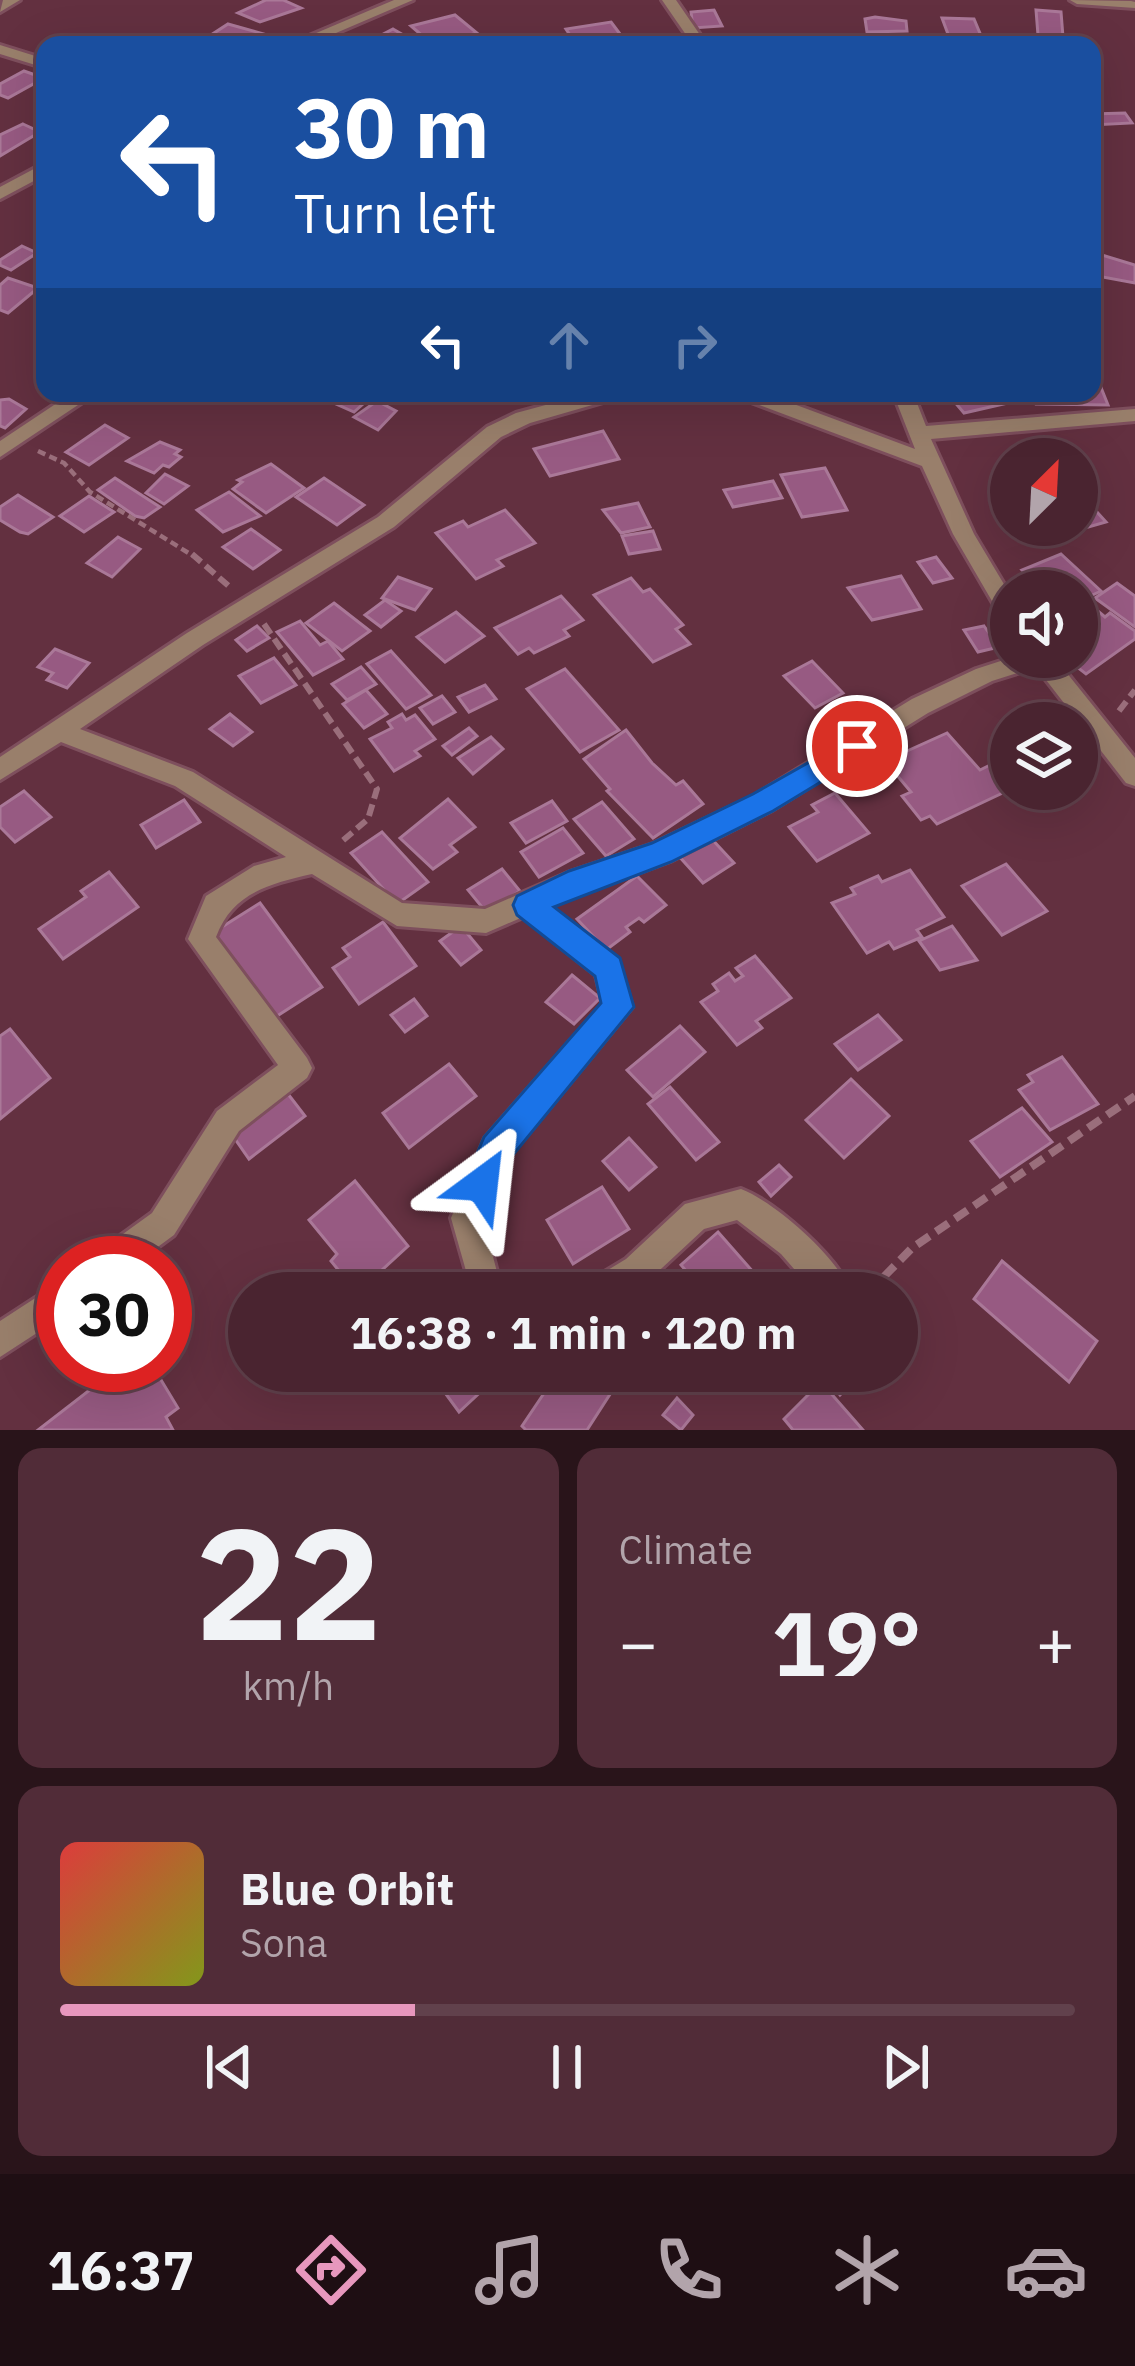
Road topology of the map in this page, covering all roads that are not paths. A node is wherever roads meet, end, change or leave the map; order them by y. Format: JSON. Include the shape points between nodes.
{"nodes":[{"id":1,"x":13,"y":0,"type":"edge"},
{"id":2,"x":406,"y":0,"type":"edge"},
{"id":3,"x":669,"y":0,"type":"edge"},
{"id":4,"x":1077,"y":0,"type":"edge"},
{"id":5,"x":372,"y":5,"type":"edge"},
{"id":6,"x":0,"y":8,"type":"edge"},
{"id":7,"x":1134,"y":8,"type":"edge"},
{"id":8,"x":313,"y":36,"type":"edge"},
{"id":9,"x":694,"y":36,"type":"edge"},
{"id":10,"x":0,"y":50,"type":"edge"},
{"id":11,"x":36,"y":61,"type":"edge"},
{"id":12,"x":36,"y":173,"type":"edge"},
{"id":13,"x":0,"y":194,"type":"edge"},
{"id":14,"x":72,"y":402,"type":"edge"},
{"id":15,"x":581,"y":402,"type":"edge"},
{"id":16,"x":769,"y":402,"type":"edge"},
{"id":17,"x":907,"y":402,"type":"edge"},
{"id":18,"x":1135,"y":415,"type":"edge"},
{"id":19,"x":919,"y":434,"type":"junction"},
{"id":20,"x":0,"y":450,"type":"edge"},
{"id":21,"x":926,"y":460,"type":"junction"},
{"id":22,"x":990,"y":583,"type":"edge"},
{"id":23,"x":990,"y":673,"type":"edge"},
{"id":24,"x":1058,"y":678,"type":"edge"},
{"id":25,"x":57,"y":730,"type":"junction"},
{"id":26,"x":0,"y":770,"type":"edge"},
{"id":27,"x":1135,"y":776,"type":"edge"},
{"id":28,"x":319,"y":861,"type":"junction"},
{"id":29,"x":528,"y":905,"type":"junction"},
{"id":30,"x":146,"y":1236,"type":"edge"},
{"id":31,"x":481,"y":1272,"type":"edge"},
{"id":32,"x":634,"y":1272,"type":"edge"},
{"id":33,"x":818,"y":1272,"type":"edge"},
{"id":34,"x":36,"y":1315,"type":"edge"},
{"id":35,"x":0,"y":1341,"type":"edge"}],
"edges":[{"from":1,"to":6,"type":"street"},
{"from":2,"to":5,"type":"street"},
{"from":3,"to":9,"type":"street"},
{"from":4,"to":7,"type":"street"},
{"from":5,"to":8,"type":"street"},
{"from":10,"to":11,"type":"street"},
{"from":12,"to":13,"type":"street"},
{"from":14,"to":20,"type":"street"},
{"from":15,"to":25,"type":"street","via":[[494,432],[386,522]]},
{"from":16,"to":21,"type":"street"},
{"from":17,"to":19,"type":"street"},
{"from":18,"to":19,"type":"street"},
{"from":19,"to":21,"type":"street"},
{"from":21,"to":22,"type":"street"},
{"from":23,"to":29,"type":"street","via":[[920,706],[763,803]]},
{"from":24,"to":27,"type":"street"},
{"from":25,"to":26,"type":"street"},
{"from":25,"to":28,"type":"street","via":[[184,779]]},
{"from":28,"to":29,"type":"street","via":[[397,914],[486,922]]},
{"from":28,"to":30,"type":"street","via":[[263,874],[215,904],[202,939],[297,1068],[228,1120],[163,1224]]},
{"from":29,"to":31,"type":"street","via":[[608,968],[618,1007],[496,1149],[467,1218]]},
{"from":32,"to":33,"type":"street","via":[[696,1215],[741,1204]]},
{"from":34,"to":35,"type":"street"}]}
